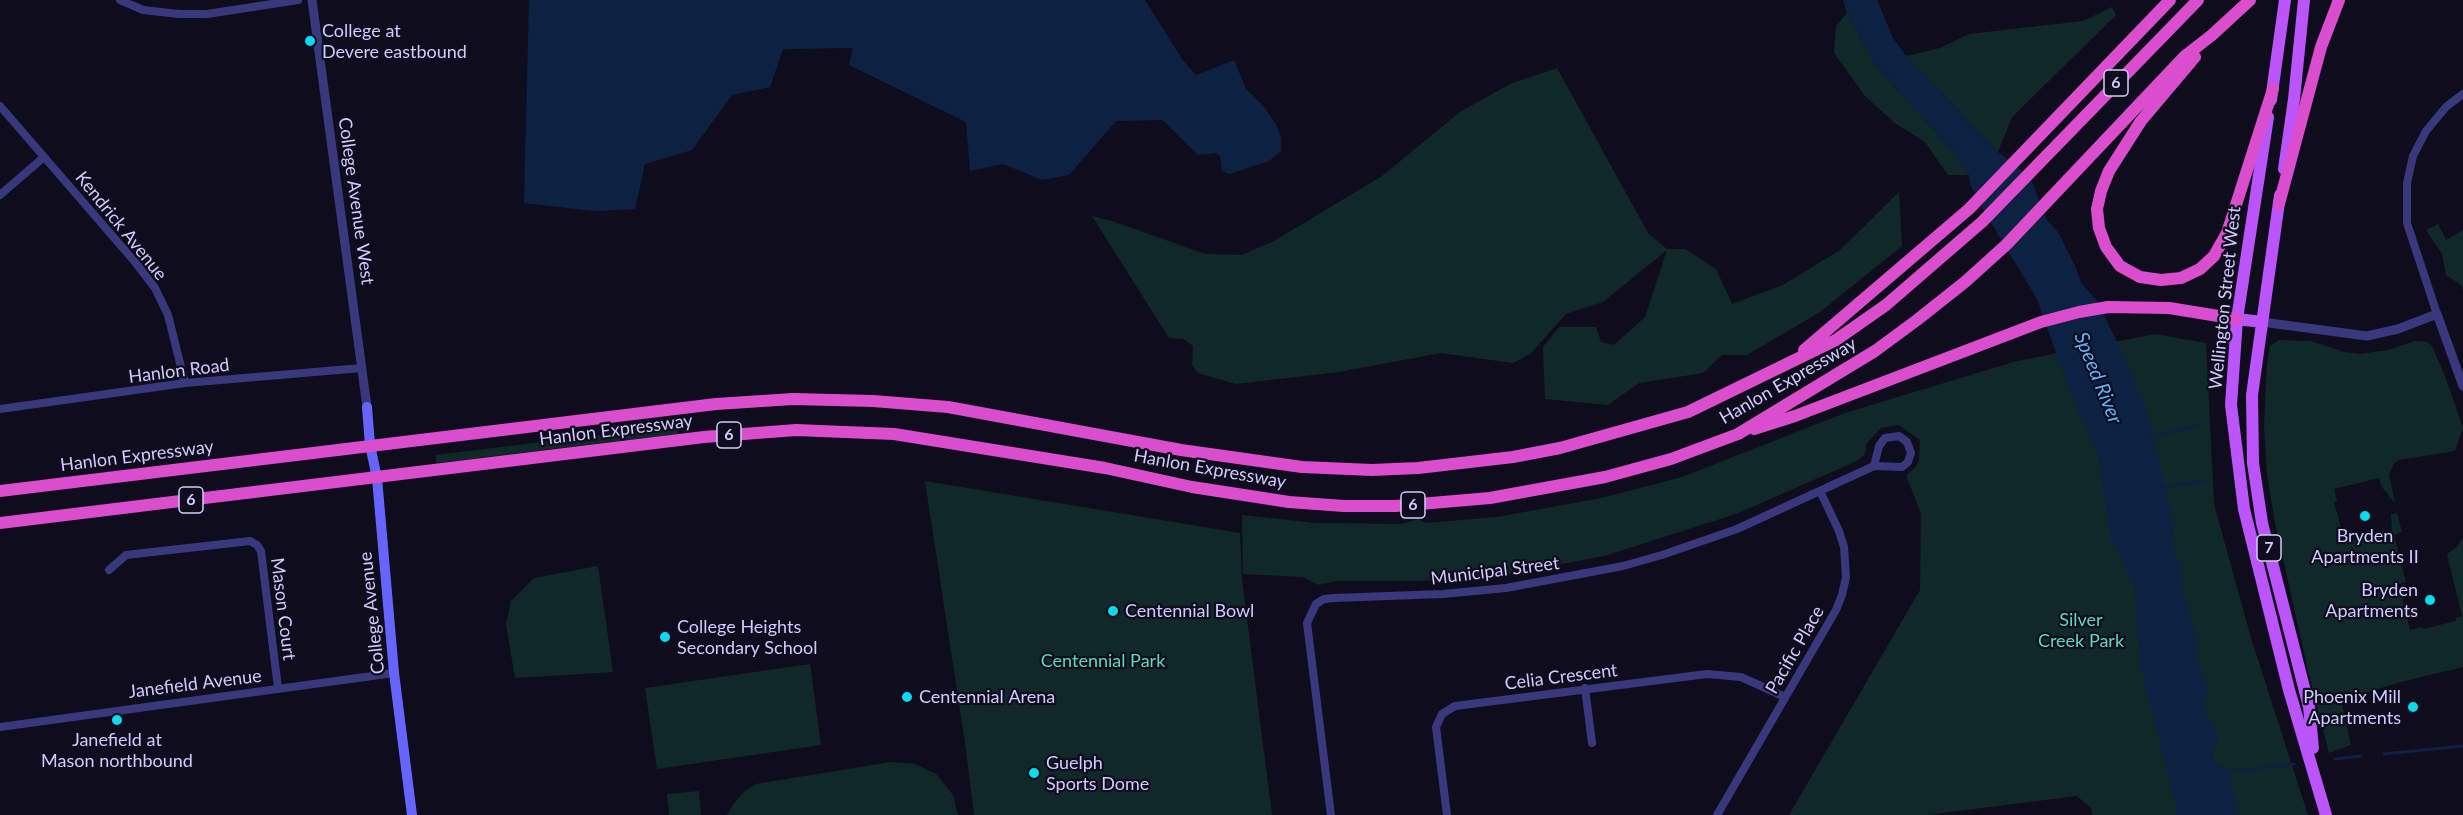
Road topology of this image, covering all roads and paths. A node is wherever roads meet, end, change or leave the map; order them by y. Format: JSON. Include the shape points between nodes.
{"nodes":[{"id":1,"x":120,"y":0,"type":"edge"},
{"id":2,"x":298,"y":0,"type":"edge"},
{"id":3,"x":312,"y":0,"type":"edge"},
{"id":4,"x":2170,"y":0,"type":"edge"},
{"id":5,"x":2198,"y":0,"type":"edge"},
{"id":6,"x":2250,"y":0,"type":"edge"},
{"id":7,"x":2285,"y":0,"type":"edge"},
{"id":8,"x":2339,"y":0,"type":"edge"},
{"id":9,"x":2304,"y":1,"type":"edge"},
{"id":10,"x":2212,"y":35,"type":"junction"},
{"id":11,"x":2272,"y":89,"type":"junction"},
{"id":12,"x":2463,"y":94,"type":"edge"},
{"id":13,"x":0,"y":106,"type":"edge"},
{"id":14,"x":44,"y":157,"type":"junction"},
{"id":15,"x":0,"y":195,"type":"edge"},
{"id":16,"x":2279,"y":204,"type":"junction"},
{"id":17,"x":2437,"y":314,"type":"junction"},
{"id":18,"x":2237,"y":319,"type":"junction"},
{"id":19,"x":2262,"y":322,"type":"junction"},
{"id":20,"x":1789,"y":362,"type":"junction"},
{"id":21,"x":362,"y":368,"type":"junction"},
{"id":22,"x":185,"y":383,"type":"junction"},
{"id":23,"x":2463,"y":386,"type":"edge"},
{"id":24,"x":367,"y":407,"type":"joint"},
{"id":25,"x":0,"y":409,"type":"edge"},
{"id":26,"x":1738,"y":434,"type":"junction"},
{"id":27,"x":370,"y":445,"type":"junction"},
{"id":28,"x":1874,"y":466,"type":"junction"},
{"id":29,"x":377,"y":478,"type":"junction"},
{"id":30,"x":0,"y":491,"type":"edge"},
{"id":31,"x":1820,"y":491,"type":"junction"},
{"id":32,"x":0,"y":524,"type":"edge"},
{"id":33,"x":109,"y":570,"type":"dead end"},
{"id":34,"x":394,"y":672,"type":"junction"},
{"id":35,"x":278,"y":688,"type":"junction"},
{"id":36,"x":1585,"y":688,"type":"junction"},
{"id":37,"x":1785,"y":697,"type":"junction"},
{"id":38,"x":0,"y":727,"type":"edge"},
{"id":39,"x":1592,"y":743,"type":"dead end"},
{"id":40,"x":2315,"y":772,"type":"junction"},
{"id":41,"x":412,"y":815,"type":"edge"},
{"id":42,"x":1331,"y":815,"type":"edge"},
{"id":43,"x":1447,"y":815,"type":"edge"},
{"id":44,"x":1717,"y":815,"type":"edge"},
{"id":45,"x":2326,"y":815,"type":"edge"}],
"edges":[{"from":1,"to":2,"type":"street","via":[[143,10],[179,14],[207,14]]},
{"from":3,"to":21,"type":"street","name":"College Avenue West"},
{"from":4,"to":20,"type":"highway","via":[[1969,209]]},
{"from":5,"to":20,"type":"highway","name":"Hanlon Expressway","number":"6","via":[[2036,169],[1947,255],[1836,340]]},
{"from":6,"to":10,"type":"highway","name":"Hanlon Expressway","number":"6"},
{"from":7,"to":11,"type":"main road","name":"Wellington Street West","number":"7"},
{"from":8,"to":16,"type":"highway","via":[[2321,47]]},
{"from":9,"to":16,"type":"main road","name":"Wellington Street West"},
{"from":10,"to":11,"type":"highway","via":[[2141,121],[2101,191],[2097,209],[2099,228],[2106,247],[2120,266],[2140,277],[2181,278],[2200,269],[2214,256],[2227,233]]},
{"from":10,"to":26,"type":"highway","name":"Hanlon Expressway","number":"6","via":[[2185,56],[2054,195],[1965,282],[1875,351]]},
{"from":11,"to":18,"type":"main road","name":"Wellington Street West","number":"7"},
{"from":12,"to":17,"type":"street","via":[[2426,131],[2413,156],[2407,183],[2408,223]]},
{"from":13,"to":14,"type":"street","name":"Kendrick Avenue"},
{"from":14,"to":15,"type":"street"},
{"from":14,"to":22,"type":"street","name":"Kendrick Avenue","via":[[155,288],[168,315]]},
{"from":16,"to":19,"type":"main road","name":"Wellington Street West","number":"7"},
{"from":17,"to":19,"type":"street","via":[[2367,336]]},
{"from":17,"to":23,"type":"street"},
{"from":18,"to":19,"type":"main road"},
{"from":18,"to":26,"type":"highway","via":[[2128,306],[2079,312],[2041,322]]},
{"from":18,"to":40,"type":"main road","name":"Wellington Street West","number":"7","via":[[2231,405],[2244,509],[2289,690]]},
{"from":19,"to":40,"type":"main road","name":"Wellington Street West","number":"7","via":[[2252,395],[2253,463],[2262,523],[2309,707]]},
{"from":20,"to":27,"type":"highway","name":"Hanlon Expressway","number":"6","via":[[1688,412],[1560,448],[1418,468],[1302,467],[1181,450],[948,407],[793,399],[716,404]]},
{"from":21,"to":22,"type":"street","name":"Hanlon Road"},
{"from":21,"to":24,"type":"street","name":"College Avenue West"},
{"from":22,"to":25,"type":"street","name":"Hanlon Road"},
{"from":24,"to":27,"type":"main road","name":"College Avenue"},
{"from":26,"to":29,"type":"highway","name":"Hanlon Expressway","number":"6","via":[[1671,459],[1605,477],[1490,498],[1396,506],[1289,502],[1003,450],[846,431],[727,435]]},
{"from":27,"to":29,"type":"main road","name":"College Avenue"},
{"from":27,"to":30,"type":"highway","name":"Hanlon Expressway","number":"6"},
{"from":28,"to":28,"type":"street","name":"Municipal Street","via":[[1885,438],[1899,436],[1907,442],[1911,453],[1905,464],[1898,468]]},
{"from":28,"to":31,"type":"street","name":"Municipal Street"},
{"from":29,"to":32,"type":"highway","name":"Hanlon Expressway","number":"6"},
{"from":29,"to":34,"type":"main road","name":"College Avenue"},
{"from":31,"to":37,"type":"street","name":"Pacific Place","via":[[1843,542],[1844,586],[1834,613]]},
{"from":31,"to":42,"type":"street","name":"Municipal Street","via":[[1735,529],[1617,567],[1506,588],[1337,597],[1316,604],[1307,623]]},
{"from":33,"to":35,"type":"street","name":"Mason Court","via":[[126,555],[250,541],[257,545],[261,550]]},
{"from":34,"to":35,"type":"street","name":"Janefield Avenue"},
{"from":34,"to":41,"type":"main road","name":"College Avenue"},
{"from":35,"to":38,"type":"street","name":"Janefield Avenue"},
{"from":36,"to":37,"type":"street","name":"Celia Crescent","via":[[1720,674],[1751,680]]},
{"from":36,"to":39,"type":"street"},
{"from":36,"to":43,"type":"street","name":"Celia Crescent","via":[[1455,706],[1442,714],[1436,727]]},
{"from":37,"to":44,"type":"street","name":"Pacific Place"},
{"from":40,"to":45,"type":"main road","name":"Wellington Street West","number":"7"}]}
